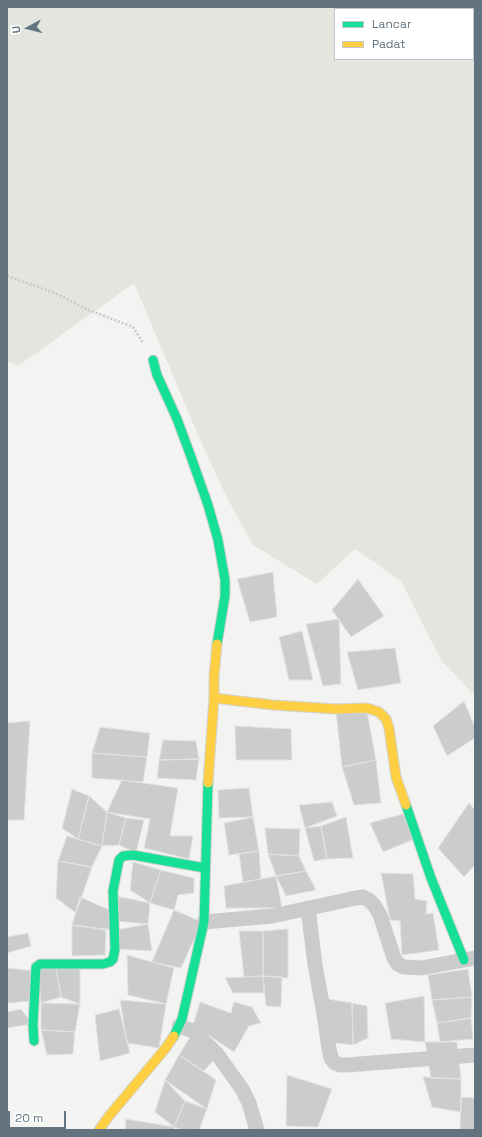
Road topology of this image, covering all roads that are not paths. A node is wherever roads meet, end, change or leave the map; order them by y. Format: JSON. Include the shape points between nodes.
{"nodes":[{"id":1,"x":153,"y":360,"type":"road end"},
{"id":2,"x":214,"y":698,"type":"junction"},
{"id":3,"x":205,"y":868,"type":"junction"},
{"id":4,"x":308,"y":908,"type":"junction"},
{"id":5,"x":204,"y":922,"type":"junction"},
{"id":6,"x":470,"y":959,"type":"edge"},
{"id":7,"x":179,"y":1026,"type":"junction"},
{"id":8,"x":34,"y":1041,"type":"dead end"},
{"id":9,"x":475,"y":1055,"type":"edge"},
{"id":10,"x":99,"y":1130,"type":"edge"},
{"id":11,"x":257,"y":1130,"type":"edge"}],
"edges":[{"from":1,"to":2,"type":"street","via":[[208,505],[223,561],[225,596],[216,651]]},
{"from":2,"to":3,"type":"street"},
{"from":2,"to":6,"type":"street","via":[[273,705],[367,708],[379,712],[386,719],[390,728],[396,777],[431,878]]},
{"from":3,"to":5,"type":"street"},
{"from":3,"to":8,"type":"street","via":[[133,855],[123,856],[119,860],[113,891],[113,959],[103,964],[37,966],[34,970]]},
{"from":4,"to":5,"type":"street","via":[[272,916]]},
{"from":4,"to":6,"type":"street","via":[[363,897],[369,900],[380,915],[394,958],[404,967],[421,968]]},
{"from":4,"to":9,"type":"street","via":[[329,1049],[335,1063],[347,1065]]},
{"from":5,"to":7,"type":"street"},
{"from":7,"to":10,"type":"street","via":[[165,1049]]},
{"from":7,"to":11,"type":"street","via":[[193,1031],[217,1054],[242,1089]]}]}
